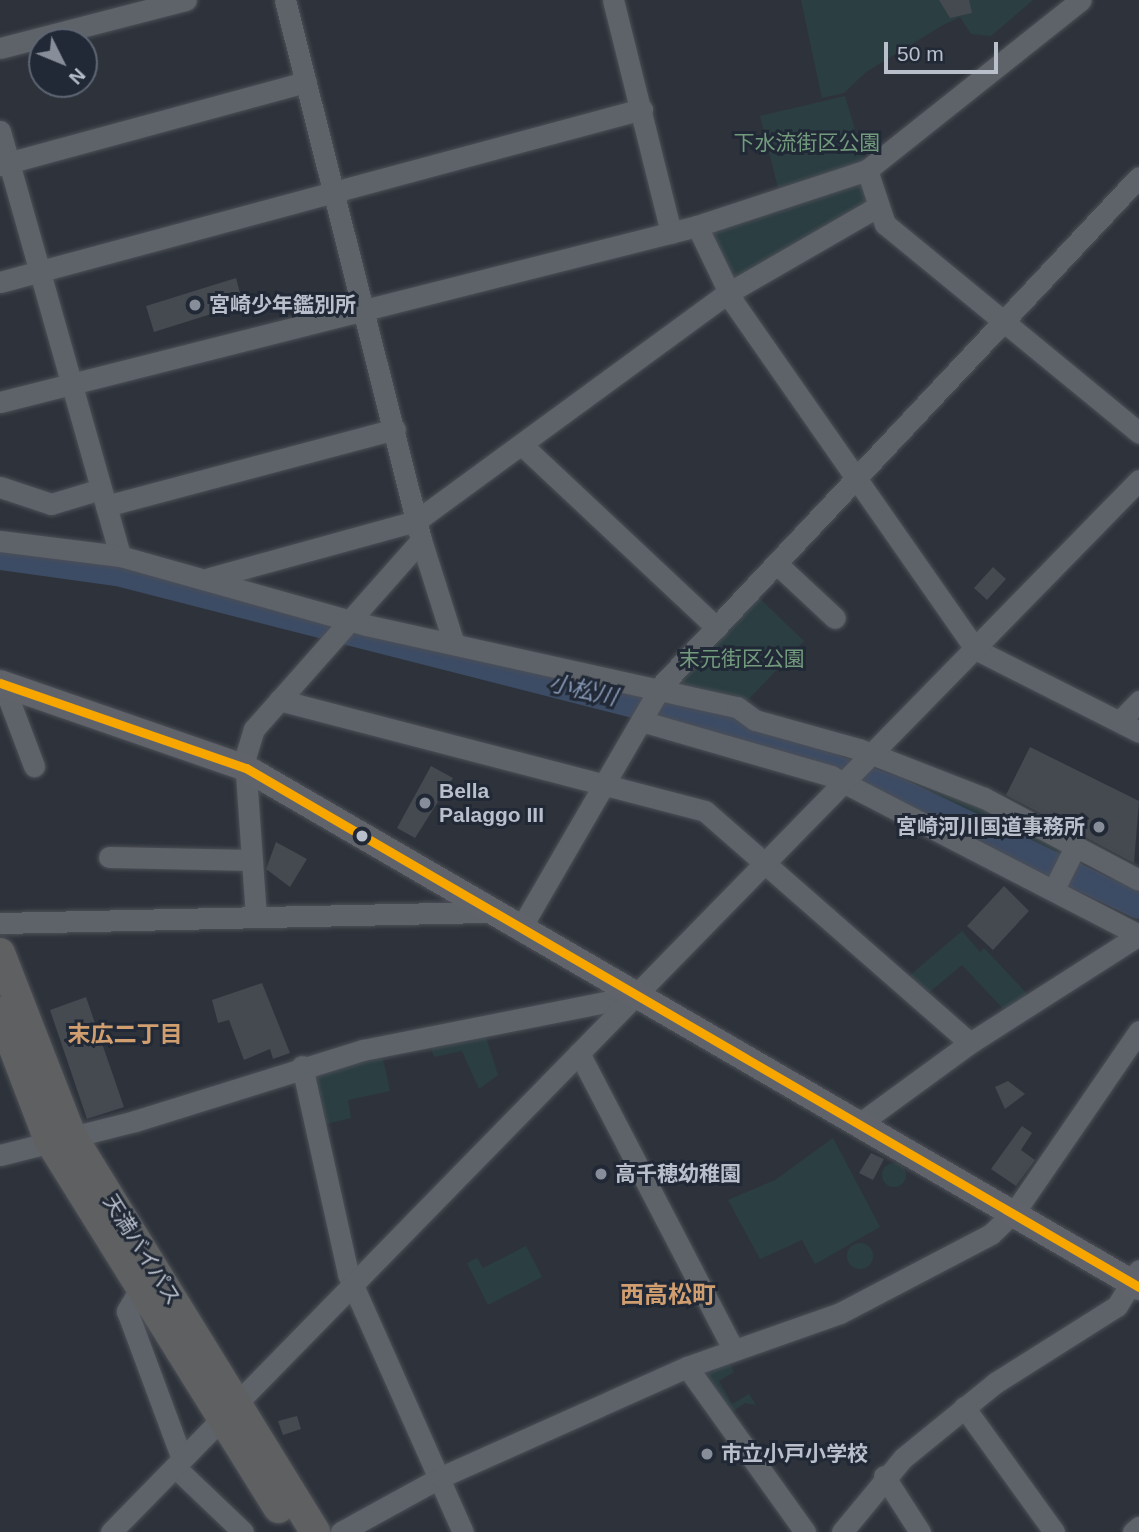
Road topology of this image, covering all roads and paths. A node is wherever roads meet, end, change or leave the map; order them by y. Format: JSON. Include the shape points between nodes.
{"nodes":[{"id":1,"x":186,"y":0,"type":"edge"},
{"id":2,"x":285,"y":0,"type":"edge"},
{"id":3,"x":612,"y":0,"type":"edge"},
{"id":4,"x":1081,"y":0,"type":"edge"},
{"id":5,"x":0,"y":48,"type":"edge"},
{"id":6,"x":306,"y":82,"type":"junction"},
{"id":7,"x":642,"y":109,"type":"junction"},
{"id":8,"x":0,"y":131,"type":"edge"},
{"id":9,"x":4,"y":163,"type":"edge"},
{"id":10,"x":867,"y":170,"type":"junction"},
{"id":11,"x":1139,"y":177,"type":"edge"},
{"id":12,"x":332,"y":188,"type":"junction"},
{"id":13,"x":875,"y":208,"type":"junction"},
{"id":14,"x":697,"y":226,"type":"junction"},
{"id":15,"x":671,"y":233,"type":"junction"},
{"id":16,"x":38,"y":271,"type":"junction"},
{"id":17,"x":0,"y":282,"type":"edge"},
{"id":18,"x":728,"y":293,"type":"junction"},
{"id":19,"x":365,"y":307,"type":"junction"},
{"id":20,"x":1004,"y":321,"type":"junction"},
{"id":21,"x":70,"y":384,"type":"junction"},
{"id":22,"x":0,"y":402,"type":"edge"},
{"id":23,"x":395,"y":429,"type":"junction"},
{"id":24,"x":1139,"y":433,"type":"edge"},
{"id":25,"x":522,"y":445,"type":"junction"},
{"id":26,"x":856,"y":480,"type":"junction"},
{"id":27,"x":1139,"y":480,"type":"edge"},
{"id":28,"x":0,"y":488,"type":"edge"},
{"id":29,"x":103,"y":498,"type":"junction"},
{"id":30,"x":419,"y":530,"type":"junction"},
{"id":31,"x":0,"y":541,"type":"edge"},
{"id":32,"x":120,"y":556,"type":"junction"},
{"id":33,"x":777,"y":564,"type":"junction"},
{"id":34,"x":209,"y":578,"type":"junction"},
{"id":35,"x":835,"y":618,"type":"dead end"},
{"id":36,"x":353,"y":622,"type":"junction"},
{"id":37,"x":717,"y":628,"type":"junction"},
{"id":38,"x":454,"y":644,"type":"junction"},
{"id":39,"x":975,"y":649,"type":"junction"},
{"id":40,"x":1,"y":684,"type":"edge"},
{"id":41,"x":661,"y":687,"type":"junction"},
{"id":42,"x":279,"y":700,"type":"junction"},
{"id":43,"x":1139,"y":701,"type":"edge"},
{"id":44,"x":641,"y":721,"type":"junction"},
{"id":45,"x":1120,"y":721,"type":"junction"},
{"id":46,"x":1139,"y":732,"type":"edge"},
{"id":47,"x":870,"y":758,"type":"junction"},
{"id":48,"x":34,"y":766,"type":"dead end"},
{"id":49,"x":246,"y":768,"type":"junction"},
{"id":50,"x":606,"y":780,"type":"junction"},
{"id":51,"x":846,"y":783,"type":"junction"},
{"id":52,"x":1075,"y":847,"type":"junction"},
{"id":53,"x":109,"y":857,"type":"dead end"},
{"id":54,"x":252,"y":860,"type":"junction"},
{"id":55,"x":764,"y":865,"type":"junction"},
{"id":56,"x":1139,"y":880,"type":"edge"},
{"id":57,"x":1054,"y":889,"type":"junction"},
{"id":58,"x":495,"y":912,"type":"junction"},
{"id":59,"x":256,"y":917,"type":"junction"},
{"id":60,"x":0,"y":923,"type":"edge"},
{"id":61,"x":522,"y":926,"type":"junction"},
{"id":62,"x":1139,"y":935,"type":"edge"},
{"id":63,"x":0,"y":953,"type":"edge"},
{"id":64,"x":642,"y":995,"type":"junction"},
{"id":65,"x":0,"y":1012,"type":"edge"},
{"id":66,"x":1139,"y":1031,"type":"edge"},
{"id":67,"x":970,"y":1043,"type":"junction"},
{"id":68,"x":579,"y":1053,"type":"junction"},
{"id":69,"x":302,"y":1066,"type":"junction"},
{"id":70,"x":863,"y":1121,"type":"junction"},
{"id":71,"x":60,"y":1136,"type":"junction"},
{"id":72,"x":0,"y":1155,"type":"edge"},
{"id":73,"x":1016,"y":1210,"type":"junction"},
{"id":74,"x":1136,"y":1279,"type":"edge"},
{"id":75,"x":353,"y":1285,"type":"junction"},
{"id":76,"x":140,"y":1289,"type":"junction"},
{"id":77,"x":733,"y":1349,"type":"junction"},
{"id":78,"x":687,"y":1367,"type":"junction"},
{"id":79,"x":964,"y":1407,"type":"junction"},
{"id":80,"x":229,"y":1412,"type":"junction"},
{"id":81,"x":178,"y":1463,"type":"junction"},
{"id":82,"x":884,"y":1476,"type":"junction"},
{"id":83,"x":441,"y":1477,"type":"junction"},
{"id":84,"x":1139,"y":1527,"type":"edge"},
{"id":85,"x":111,"y":1532,"type":"edge"},
{"id":86,"x":243,"y":1532,"type":"edge"},
{"id":87,"x":293,"y":1532,"type":"edge"},
{"id":88,"x":316,"y":1532,"type":"edge"},
{"id":89,"x":341,"y":1532,"type":"edge"},
{"id":90,"x":463,"y":1532,"type":"edge"},
{"id":91,"x":805,"y":1532,"type":"edge"},
{"id":92,"x":842,"y":1532,"type":"edge"},
{"id":93,"x":920,"y":1532,"type":"edge"},
{"id":94,"x":1054,"y":1532,"type":"edge"},
{"id":95,"x":1133,"y":1532,"type":"edge"}],
"edges":[{"from":1,"to":5,"type":"street"},
{"from":2,"to":6,"type":"street"},
{"from":3,"to":7,"type":"street"},
{"from":4,"to":10,"type":"street"},
{"from":6,"to":9,"type":"street"},
{"from":6,"to":12,"type":"street"},
{"from":7,"to":12,"type":"street"},
{"from":7,"to":15,"type":"street"},
{"from":8,"to":9,"type":"street"},
{"from":9,"to":16,"type":"street"},
{"from":10,"to":13,"type":"street"},
{"from":10,"to":14,"type":"street"},
{"from":11,"to":20,"type":"street"},
{"from":12,"to":16,"type":"street"},
{"from":12,"to":19,"type":"street"},
{"from":13,"to":18,"type":"street"},
{"from":13,"to":20,"type":"street","via":[[885,224]]},
{"from":14,"to":15,"type":"street"},
{"from":14,"to":18,"type":"street"},
{"from":15,"to":19,"type":"street"},
{"from":16,"to":17,"type":"street"},
{"from":16,"to":21,"type":"street"},
{"from":18,"to":25,"type":"street"},
{"from":18,"to":26,"type":"street"},
{"from":19,"to":21,"type":"street"},
{"from":19,"to":23,"type":"street"},
{"from":20,"to":24,"type":"street"},
{"from":20,"to":26,"type":"street"},
{"from":21,"to":22,"type":"street"},
{"from":21,"to":29,"type":"street"},
{"from":23,"to":29,"type":"street"},
{"from":23,"to":30,"type":"street"},
{"from":25,"to":30,"type":"street"},
{"from":25,"to":37,"type":"street"},
{"from":26,"to":33,"type":"street"},
{"from":26,"to":39,"type":"street"},
{"from":27,"to":39,"type":"street"},
{"from":28,"to":29,"type":"street","via":[[51,504]]},
{"from":29,"to":32,"type":"street"},
{"from":30,"to":34,"type":"street"},
{"from":30,"to":36,"type":"street"},
{"from":30,"to":38,"type":"street"},
{"from":31,"to":32,"type":"street"},
{"from":32,"to":34,"type":"street"},
{"from":33,"to":35,"type":"street"},
{"from":33,"to":37,"type":"street"},
{"from":34,"to":36,"type":"street"},
{"from":36,"to":38,"type":"street"},
{"from":36,"to":42,"type":"street"},
{"from":37,"to":41,"type":"street"},
{"from":38,"to":41,"type":"street"},
{"from":39,"to":45,"type":"street"},
{"from":39,"to":47,"type":"street"},
{"from":40,"to":48,"type":"street"},
{"from":40,"to":49,"type":"main road"},
{"from":41,"to":44,"type":"street"},
{"from":41,"to":47,"type":"street","via":[[737,707],[755,720]]},
{"from":42,"to":49,"type":"street","via":[[254,729]]},
{"from":42,"to":50,"type":"street"},
{"from":43,"to":45,"type":"street"},
{"from":44,"to":50,"type":"street"},
{"from":44,"to":51,"type":"street"},
{"from":45,"to":46,"type":"street"},
{"from":47,"to":51,"type":"street"},
{"from":47,"to":52,"type":"street","via":[[984,798]]},
{"from":49,"to":54,"type":"street"},
{"from":49,"to":58,"type":"main road"},
{"from":50,"to":55,"type":"street","via":[[705,811]]},
{"from":50,"to":61,"type":"street"},
{"from":51,"to":55,"type":"street"},
{"from":51,"to":57,"type":"street"},
{"from":52,"to":56,"type":"street"},
{"from":52,"to":57,"type":"street"},
{"from":53,"to":54,"type":"street"},
{"from":54,"to":59,"type":"street"},
{"from":55,"to":64,"type":"street"},
{"from":55,"to":67,"type":"street"},
{"from":57,"to":62,"type":"street"},
{"from":58,"to":59,"type":"street"},
{"from":58,"to":61,"type":"main road"},
{"from":59,"to":60,"type":"street"},
{"from":61,"to":64,"type":"main road"},
{"from":62,"to":67,"type":"street"},
{"from":63,"to":71,"type":"highway","name":"天満バイパス"},
{"from":64,"to":68,"type":"street"},
{"from":64,"to":69,"type":"street"},
{"from":64,"to":70,"type":"main road"},
{"from":65,"to":71,"type":"highway","name":"天満バイパス"},
{"from":66,"to":73,"type":"street"},
{"from":67,"to":70,"type":"street"},
{"from":68,"to":75,"type":"street"},
{"from":68,"to":77,"type":"street"},
{"from":69,"to":71,"type":"street","via":[[135,1121]]},
{"from":69,"to":75,"type":"street"},
{"from":70,"to":73,"type":"main road"},
{"from":71,"to":72,"type":"street"},
{"from":71,"to":76,"type":"highway","name":"天満バイパス"},
{"from":71,"to":80,"type":"highway","name":"天満バイパス"},
{"from":73,"to":74,"type":"main road"},
{"from":73,"to":77,"type":"street","via":[[991,1234],[904,1283]]},
{"from":74,"to":79,"type":"street","via":[[1102,1317]]},
{"from":75,"to":80,"type":"street"},
{"from":75,"to":83,"type":"street"},
{"from":76,"to":80,"type":"highway","name":"天満バイパス"},
{"from":76,"to":81,"type":"street","via":[[127,1311]]},
{"from":77,"to":78,"type":"street"},
{"from":78,"to":83,"type":"street"},
{"from":78,"to":91,"type":"street"},
{"from":79,"to":82,"type":"street"},
{"from":79,"to":94,"type":"street"},
{"from":80,"to":81,"type":"street"},
{"from":80,"to":87,"type":"highway","name":"天満バイパス"},
{"from":80,"to":88,"type":"highway","name":"天満バイパス"},
{"from":81,"to":85,"type":"street"},
{"from":81,"to":86,"type":"street"},
{"from":82,"to":92,"type":"street"},
{"from":82,"to":93,"type":"street"},
{"from":83,"to":89,"type":"street"},
{"from":83,"to":90,"type":"street"},
{"from":84,"to":95,"type":"street"}]}
